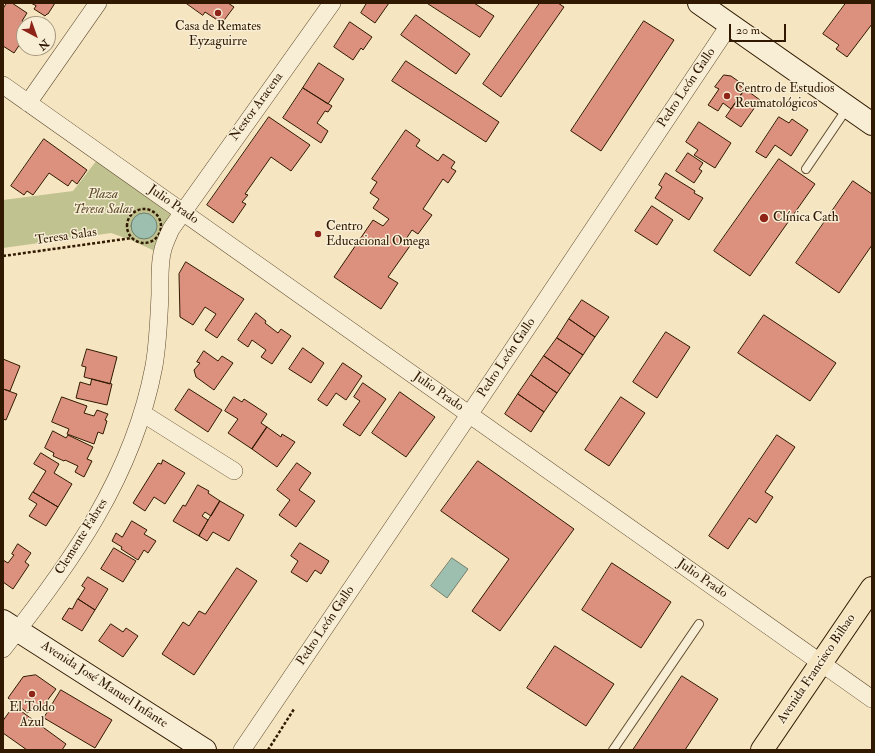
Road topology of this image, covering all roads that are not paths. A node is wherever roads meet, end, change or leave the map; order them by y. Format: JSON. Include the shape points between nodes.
{"nodes":[{"id":1,"x":98,"y":3,"type":"edge"},
{"id":2,"x":332,"y":3,"type":"edge"},
{"id":3,"x":699,"y":3,"type":"edge"},
{"id":4,"x":730,"y":24,"type":"junction"},
{"id":5,"x":3,"y":85,"type":"edge"},
{"id":6,"x":28,"y":103,"type":"junction"},
{"id":7,"x":849,"y":107,"type":"junction"},
{"id":8,"x":872,"y":124,"type":"edge"},
{"id":9,"x":806,"y":169,"type":"dead end"},
{"id":10,"x":182,"y":212,"type":"junction"},
{"id":11,"x":142,"y":413,"type":"junction"},
{"id":12,"x":469,"y":414,"type":"junction"},
{"id":13,"x":234,"y":472,"type":"dead end"},
{"id":14,"x":872,"y":588,"type":"edge"},
{"id":15,"x":699,"y":624,"type":"dead end"},
{"id":16,"x":10,"y":625,"type":"edge"},
{"id":17,"x":3,"y":649,"type":"edge"},
{"id":18,"x":821,"y":663,"type":"junction"},
{"id":19,"x":872,"y":699,"type":"edge"},
{"id":20,"x":205,"y":750,"type":"edge"},
{"id":21,"x":242,"y":750,"type":"edge"},
{"id":22,"x":613,"y":750,"type":"edge"},
{"id":23,"x":762,"y":750,"type":"edge"}],
"edges":[{"from":1,"to":6,"type":"street"},
{"from":2,"to":10,"type":"street","name":"Nestor Aracena"},
{"from":3,"to":4,"type":"street"},
{"from":4,"to":7,"type":"street"},
{"from":4,"to":12,"type":"street","name":"Pedro León Gallo"},
{"from":5,"to":6,"type":"street","name":"Julio Prado"},
{"from":6,"to":10,"type":"street","name":"Julio Prado"},
{"from":7,"to":8,"type":"street"},
{"from":7,"to":9,"type":"lane"},
{"from":10,"to":11,"type":"street","name":"Clemente Fabres","via":[[171,229],[163,250],[154,365]]},
{"from":10,"to":12,"type":"street","name":"Julio Prado"},
{"from":11,"to":13,"type":"street"},
{"from":11,"to":16,"type":"street","name":"Clemente Fabres","via":[[116,482],[94,523],[61,573]]},
{"from":12,"to":18,"type":"street","name":"Julio Prado"},
{"from":12,"to":21,"type":"street","name":"Pedro León Gallo"},
{"from":14,"to":18,"type":"main road","name":"Avenida Francisco Bilbao"},
{"from":15,"to":22,"type":"lane"},
{"from":16,"to":17,"type":"street","name":"Clemente Fabres"},
{"from":16,"to":20,"type":"street","name":"Avenida José Manuel Infante"},
{"from":18,"to":19,"type":"street","name":"Julio Prado"},
{"from":18,"to":23,"type":"main road","name":"Avenida Francisco Bilbao"}]}
